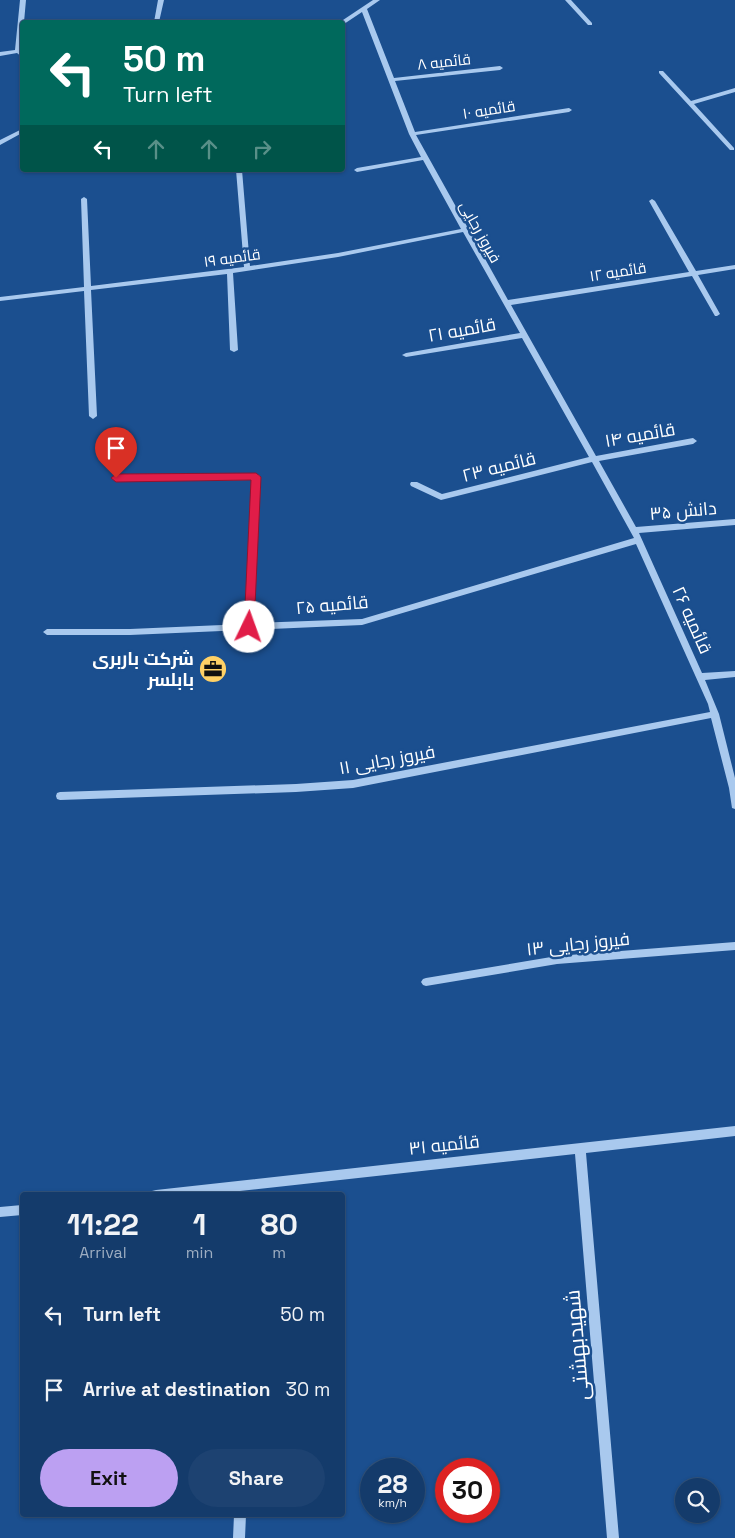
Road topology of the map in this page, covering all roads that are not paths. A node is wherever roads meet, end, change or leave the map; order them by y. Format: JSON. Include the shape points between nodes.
{"nodes":[{"id":1,"x":23,"y":0,"type":"edge"},
{"id":2,"x":161,"y":0,"type":"edge"},
{"id":3,"x":377,"y":0,"type":"edge"},
{"id":4,"x":568,"y":0,"type":"edge"},
{"id":5,"x":364,"y":9,"type":"junction"},
{"id":6,"x":22,"y":20,"type":"edge"},
{"id":7,"x":156,"y":20,"type":"edge"},
{"id":8,"x":345,"y":22,"type":"edge"},
{"id":9,"x":590,"y":24,"type":"dead end"},
{"id":10,"x":20,"y":53,"type":"edge"},
{"id":11,"x":0,"y":54,"type":"edge"},
{"id":12,"x":500,"y":68,"type":"dead end"},
{"id":13,"x":661,"y":72,"type":"dead end"},
{"id":14,"x":392,"y":80,"type":"junction"},
{"id":15,"x":735,"y":90,"type":"edge"},
{"id":16,"x":690,"y":103,"type":"junction"},
{"id":17,"x":570,"y":110,"type":"dead end"},
{"id":18,"x":20,"y":132,"type":"edge"},
{"id":19,"x":412,"y":134,"type":"junction"},
{"id":20,"x":0,"y":143,"type":"edge"},
{"id":21,"x":732,"y":149,"type":"dead end"},
{"id":22,"x":424,"y":158,"type":"junction"},
{"id":23,"x":357,"y":170,"type":"dead end"},
{"id":24,"x":239,"y":172,"type":"edge"},
{"id":25,"x":84,"y":199,"type":"dead end"},
{"id":26,"x":652,"y":201,"type":"dead end"},
{"id":27,"x":464,"y":230,"type":"junction"},
{"id":28,"x":735,"y":267,"type":"edge"},
{"id":29,"x":247,"y":269,"type":"junction"},
{"id":30,"x":230,"y":272,"type":"junction"},
{"id":31,"x":693,"y":274,"type":"junction"},
{"id":32,"x":88,"y":288,"type":"junction"},
{"id":33,"x":0,"y":299,"type":"edge"},
{"id":34,"x":506,"y":303,"type":"junction"},
{"id":35,"x":717,"y":314,"type":"dead end"},
{"id":36,"x":524,"y":335,"type":"junction"},
{"id":37,"x":234,"y":350,"type":"dead end"},
{"id":38,"x":406,"y":355,"type":"dead end"},
{"id":39,"x":93,"y":416,"type":"dead end"},
{"id":40,"x":693,"y":441,"type":"dead end"},
{"id":41,"x":594,"y":459,"type":"junction"},
{"id":42,"x":116,"y":478,"type":"dead end"},
{"id":43,"x":414,"y":484,"type":"dead end"},
{"id":44,"x":735,"y":522,"type":"edge"},
{"id":45,"x":634,"y":530,"type":"junction"},
{"id":46,"x":638,"y":540,"type":"junction"},
{"id":47,"x":249,"y":627,"type":"junction"},
{"id":48,"x":47,"y":632,"type":"dead end"},
{"id":49,"x":735,"y":674,"type":"edge"},
{"id":50,"x":700,"y":677,"type":"junction"},
{"id":51,"x":715,"y":714,"type":"junction"},
{"id":52,"x":60,"y":796,"type":"dead end"},
{"id":53,"x":735,"y":805,"type":"edge"},
{"id":54,"x":735,"y":946,"type":"edge"},
{"id":55,"x":426,"y":982,"type":"dead end"},
{"id":56,"x":735,"y":1131,"type":"edge"},
{"id":57,"x":580,"y":1148,"type":"junction"},
{"id":58,"x":249,"y":1190,"type":"edge"},
{"id":59,"x":212,"y":1192,"type":"edge"},
{"id":60,"x":20,"y":1210,"type":"edge"},
{"id":61,"x":0,"y":1212,"type":"edge"},
{"id":62,"x":240,"y":1517,"type":"edge"},
{"id":63,"x":239,"y":1538,"type":"edge"},
{"id":64,"x":613,"y":1538,"type":"edge"}],
"edges":[{"from":1,"to":6,"type":"street"},
{"from":2,"to":7,"type":"street"},
{"from":3,"to":5,"type":"street"},
{"from":4,"to":9,"type":"street"},
{"from":5,"to":8,"type":"street"},
{"from":5,"to":14,"type":"street","name":"فیروز رجایی"},
{"from":10,"to":11,"type":"street"},
{"from":12,"to":14,"type":"street","name":"قائمیه ۸"},
{"from":13,"to":16,"type":"street"},
{"from":14,"to":19,"type":"street","name":"فیروز رجایی"},
{"from":15,"to":16,"type":"street"},
{"from":16,"to":21,"type":"street"},
{"from":17,"to":19,"type":"street","name":"قائمیه ۱۰"},
{"from":18,"to":20,"type":"street"},
{"from":19,"to":22,"type":"street","name":"فیروز رجایی"},
{"from":22,"to":23,"type":"street"},
{"from":22,"to":27,"type":"street","name":"فیروز رجایی"},
{"from":24,"to":29,"type":"street"},
{"from":25,"to":32,"type":"street"},
{"from":26,"to":31,"type":"street"},
{"from":27,"to":29,"type":"street","name":"قائمیه ۱۹"},
{"from":27,"to":34,"type":"street","name":"فیروز رجایی"},
{"from":28,"to":31,"type":"street","name":"قائمیه ۱۲"},
{"from":29,"to":30,"type":"street","name":"قائمیه ۱۹"},
{"from":30,"to":32,"type":"street","name":"قائمیه ۱۹"},
{"from":30,"to":37,"type":"street"},
{"from":31,"to":34,"type":"street","name":"قائمیه ۱۲"},
{"from":31,"to":35,"type":"street"},
{"from":32,"to":33,"type":"street","name":"قائمیه ۱۹"},
{"from":32,"to":39,"type":"street"},
{"from":34,"to":36,"type":"street","name":"فیروز رجایی"},
{"from":36,"to":38,"type":"street","name":"قائمیه ۲۱"},
{"from":36,"to":41,"type":"street","name":"فیروز رجایی"},
{"from":40,"to":41,"type":"street","name":"قائمیه ۱۴"},
{"from":41,"to":43,"type":"street","name":"قائمیه ۲۳","via":[[441,497]]},
{"from":41,"to":45,"type":"street","name":"قائمیه ۲۶"},
{"from":42,"to":47,"type":"street","via":[[256,477]]},
{"from":44,"to":45,"type":"street","name":"دانش ۳۵"},
{"from":45,"to":46,"type":"street","name":"قائمیه ۲۶"},
{"from":46,"to":47,"type":"street","name":"قائمیه ۲۵","via":[[362,622]]},
{"from":46,"to":50,"type":"street","name":"قائمیه ۲۶"},
{"from":47,"to":48,"type":"street","name":"قائمیه ۲۵"},
{"from":49,"to":50,"type":"street"},
{"from":50,"to":51,"type":"street","name":"قائمیه ۲۶"},
{"from":51,"to":52,"type":"street","name":"فیروز رجایی ۱۱","via":[[353,784]]},
{"from":51,"to":53,"type":"street","name":"قائمیه ۲۶"},
{"from":54,"to":55,"type":"street","name":"فیروز رجایی ۱۳","via":[[557,960]]},
{"from":56,"to":57,"type":"street","name":"قائمیه ۳۱"},
{"from":57,"to":58,"type":"street","name":"قائمیه ۳۱"},
{"from":57,"to":64,"type":"street","name":"شهیدبهشتی"},
{"from":58,"to":59,"type":"street","name":"قائمیه ۳۱"},
{"from":60,"to":61,"type":"street"},
{"from":62,"to":63,"type":"street"}]}
